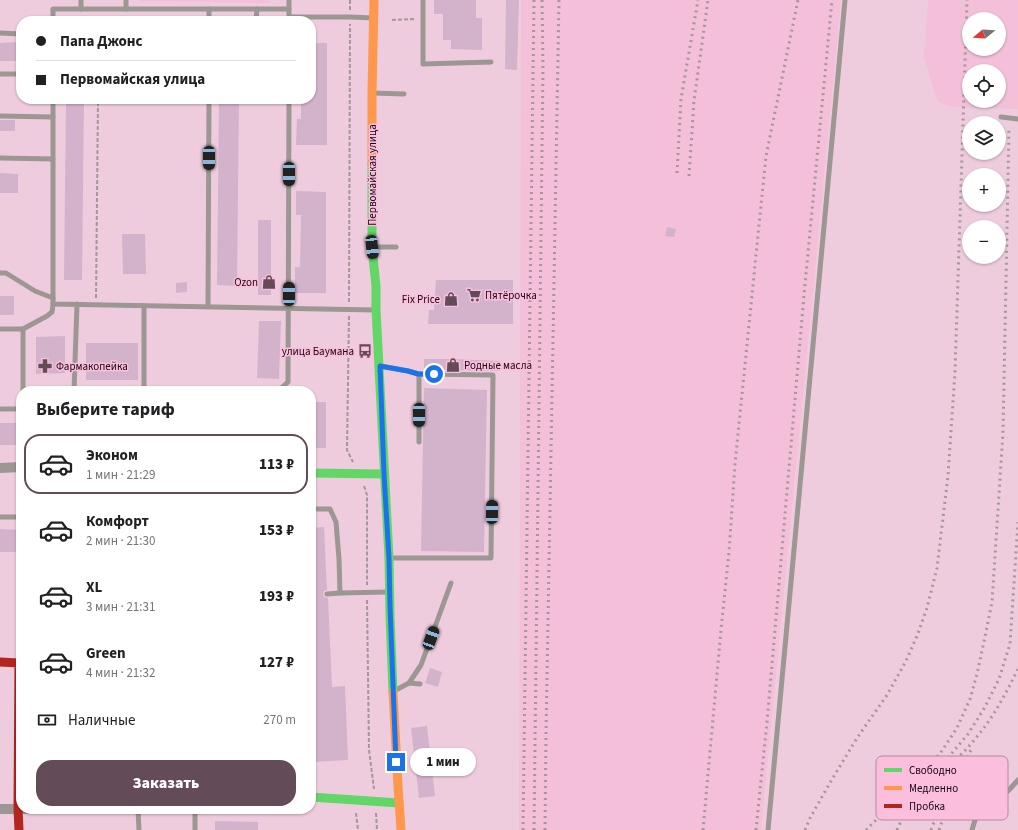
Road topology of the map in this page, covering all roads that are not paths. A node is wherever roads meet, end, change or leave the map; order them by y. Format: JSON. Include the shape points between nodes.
{"nodes":[{"id":1,"x":81,"y":0,"type":"edge"},
{"id":2,"x":126,"y":0,"type":"edge"},
{"id":3,"x":290,"y":0,"type":"edge"},
{"id":4,"x":374,"y":0,"type":"edge"},
{"id":5,"x":423,"y":0,"type":"edge"},
{"id":6,"x":845,"y":0,"type":"edge"},
{"id":7,"x":81,"y":9,"type":"junction"},
{"id":8,"x":126,"y":9,"type":"junction"},
{"id":9,"x":209,"y":9,"type":"junction"},
{"id":10,"x":257,"y":9,"type":"junction"},
{"id":11,"x":289,"y":9,"type":"junction"},
{"id":12,"x":53,"y":16,"type":"edge"},
{"id":13,"x":209,"y":16,"type":"edge"},
{"id":14,"x":256,"y":16,"type":"edge"},
{"id":15,"x":289,"y":16,"type":"edge"},
{"id":16,"x":316,"y":18,"type":"edge"},
{"id":17,"x":374,"y":18,"type":"junction"},
{"id":18,"x":0,"y":33,"type":"edge"},
{"id":19,"x":16,"y":34,"type":"edge"},
{"id":20,"x":491,"y":62,"type":"dead end"},
{"id":21,"x":0,"y":74,"type":"edge"},
{"id":22,"x":16,"y":74,"type":"edge"},
{"id":23,"x":372,"y":93,"type":"junction"},
{"id":24,"x":404,"y":94,"type":"dead end"},
{"id":25,"x":53,"y":104,"type":"edge"},
{"id":26,"x":209,"y":104,"type":"edge"},
{"id":27,"x":289,"y":104,"type":"edge"},
{"id":28,"x":0,"y":116,"type":"edge"},
{"id":29,"x":53,"y":117,"type":"junction"},
{"id":30,"x":1006,"y":118,"type":"edge"},
{"id":31,"x":1018,"y":119,"type":"edge"},
{"id":32,"x":0,"y":158,"type":"edge"},
{"id":33,"x":53,"y":159,"type":"junction"},
{"id":34,"x":372,"y":247,"type":"junction"},
{"id":35,"x":396,"y":247,"type":"dead end"},
{"id":36,"x":0,"y":273,"type":"edge"},
{"id":37,"x":53,"y":298,"type":"junction"},
{"id":38,"x":53,"y":304,"type":"junction"},
{"id":39,"x":77,"y":304,"type":"junction"},
{"id":40,"x":144,"y":306,"type":"junction"},
{"id":41,"x":208,"y":307,"type":"junction"},
{"id":42,"x":289,"y":309,"type":"junction"},
{"id":43,"x":376,"y":310,"type":"junction"},
{"id":44,"x":0,"y":329,"type":"edge"},
{"id":45,"x":23,"y":329,"type":"junction"},
{"id":46,"x":380,"y":366,"type":"junction"},
{"id":47,"x":418,"y":374,"type":"junction"},
{"id":48,"x":23,"y":386,"type":"edge"},
{"id":49,"x":74,"y":386,"type":"edge"},
{"id":50,"x":144,"y":386,"type":"edge"},
{"id":51,"x":284,"y":386,"type":"edge"},
{"id":52,"x":0,"y":409,"type":"edge"},
{"id":53,"x":16,"y":409,"type":"edge"},
{"id":54,"x":419,"y":442,"type":"dead end"},
{"id":55,"x":16,"y":467,"type":"edge"},
{"id":56,"x":0,"y":468,"type":"edge"},
{"id":57,"x":316,"y":473,"type":"edge"},
{"id":58,"x":384,"y":474,"type":"junction"},
{"id":59,"x":316,"y":509,"type":"edge"},
{"id":60,"x":0,"y":517,"type":"edge"},
{"id":61,"x":16,"y":517,"type":"edge"},
{"id":62,"x":389,"y":558,"type":"junction"},
{"id":63,"x":450,"y":583,"type":"dead end"},
{"id":64,"x":389,"y":592,"type":"junction"},
{"id":65,"x":340,"y":593,"type":"junction"},
{"id":66,"x":328,"y":594,"type":"dead end"},
{"id":67,"x":0,"y":662,"type":"edge"},
{"id":68,"x":16,"y":663,"type":"edge"},
{"id":69,"x":409,"y":683,"type":"junction"},
{"id":70,"x":420,"y":684,"type":"dead end"},
{"id":71,"x":393,"y":691,"type":"junction"},
{"id":72,"x":1018,"y":780,"type":"edge"},
{"id":73,"x":1008,"y":791,"type":"edge"},
{"id":74,"x":316,"y":796,"type":"edge"},
{"id":75,"x":399,"y":804,"type":"junction"},
{"id":76,"x":0,"y":809,"type":"edge"},
{"id":77,"x":16,"y":809,"type":"edge"},
{"id":78,"x":18,"y":814,"type":"edge"},
{"id":79,"x":138,"y":814,"type":"edge"},
{"id":80,"x":195,"y":814,"type":"edge"},
{"id":81,"x":975,"y":820,"type":"edge"},
{"id":82,"x":19,"y":830,"type":"edge"},
{"id":83,"x":139,"y":830,"type":"edge"},
{"id":84,"x":195,"y":830,"type":"edge"},
{"id":85,"x":401,"y":830,"type":"edge"},
{"id":86,"x":768,"y":830,"type":"edge"},
{"id":87,"x":972,"y":830,"type":"edge"}],
"edges":[{"from":1,"to":7,"type":"lane"},
{"from":2,"to":8,"type":"lane"},
{"from":3,"to":11,"type":"lane"},
{"from":4,"to":17,"type":"main road","name":"Первомайская улица"},
{"from":5,"to":20,"type":"lane","via":[[423,64]]},
{"from":6,"to":86,"type":"lane"},
{"from":7,"to":8,"type":"lane"},
{"from":7,"to":12,"type":"lane","via":[[53,9]]},
{"from":8,"to":9,"type":"lane"},
{"from":9,"to":10,"type":"lane"},
{"from":9,"to":13,"type":"lane"},
{"from":10,"to":11,"type":"lane"},
{"from":10,"to":14,"type":"lane"},
{"from":11,"to":15,"type":"lane"},
{"from":16,"to":17,"type":"lane"},
{"from":17,"to":23,"type":"main road","name":"Первомайская улица"},
{"from":18,"to":19,"type":"lane"},
{"from":21,"to":22,"type":"lane"},
{"from":23,"to":24,"type":"lane"},
{"from":23,"to":34,"type":"main road","name":"Первомайская улица"},
{"from":25,"to":29,"type":"lane"},
{"from":26,"to":41,"type":"lane"},
{"from":27,"to":42,"type":"lane"},
{"from":28,"to":29,"type":"lane"},
{"from":29,"to":33,"type":"lane"},
{"from":30,"to":31,"type":"lane"},
{"from":32,"to":33,"type":"lane"},
{"from":33,"to":37,"type":"lane"},
{"from":34,"to":35,"type":"lane"},
{"from":34,"to":43,"type":"main road","name":"Первомайская улица"},
{"from":36,"to":37,"type":"lane","via":[[6,272],[35,291]]},
{"from":37,"to":38,"type":"lane"},
{"from":38,"to":39,"type":"lane"},
{"from":38,"to":45,"type":"lane","via":[[52,312]]},
{"from":39,"to":40,"type":"lane"},
{"from":39,"to":49,"type":"lane"},
{"from":40,"to":41,"type":"lane"},
{"from":40,"to":50,"type":"lane"},
{"from":41,"to":42,"type":"lane"},
{"from":42,"to":43,"type":"lane"},
{"from":42,"to":51,"type":"lane","via":[[288,382]]},
{"from":43,"to":46,"type":"main road","name":"Первомайская улица"},
{"from":44,"to":45,"type":"lane"},
{"from":45,"to":48,"type":"lane"},
{"from":46,"to":47,"type":"lane"},
{"from":46,"to":58,"type":"main road","name":"Первомайская улица"},
{"from":47,"to":54,"type":"lane"},
{"from":47,"to":62,"type":"lane","via":[[493,375],[491,558]]},
{"from":52,"to":53,"type":"lane"},
{"from":55,"to":56,"type":"street"},
{"from":57,"to":58,"type":"main road"},
{"from":58,"to":62,"type":"main road","name":"Первомайская улица"},
{"from":59,"to":65,"type":"lane","via":[[330,509],[336,522]]},
{"from":60,"to":61,"type":"lane"},
{"from":62,"to":64,"type":"main road","name":"Первомайская улица"},
{"from":63,"to":69,"type":"lane","via":[[421,665]]},
{"from":64,"to":65,"type":"lane"},
{"from":64,"to":71,"type":"main road","name":"Первомайская улица"},
{"from":65,"to":66,"type":"lane"},
{"from":67,"to":68,"type":"main road"},
{"from":69,"to":70,"type":"lane"},
{"from":69,"to":71,"type":"lane"},
{"from":71,"to":75,"type":"main road","name":"Первомайская улица"},
{"from":72,"to":73,"type":"lane"},
{"from":74,"to":75,"type":"main road"},
{"from":75,"to":85,"type":"main road","name":"Первомайская улица"},
{"from":76,"to":77,"type":"street"},
{"from":78,"to":82,"type":"main road"},
{"from":79,"to":83,"type":"lane"},
{"from":80,"to":84,"type":"lane"},
{"from":81,"to":87,"type":"lane"}]}
